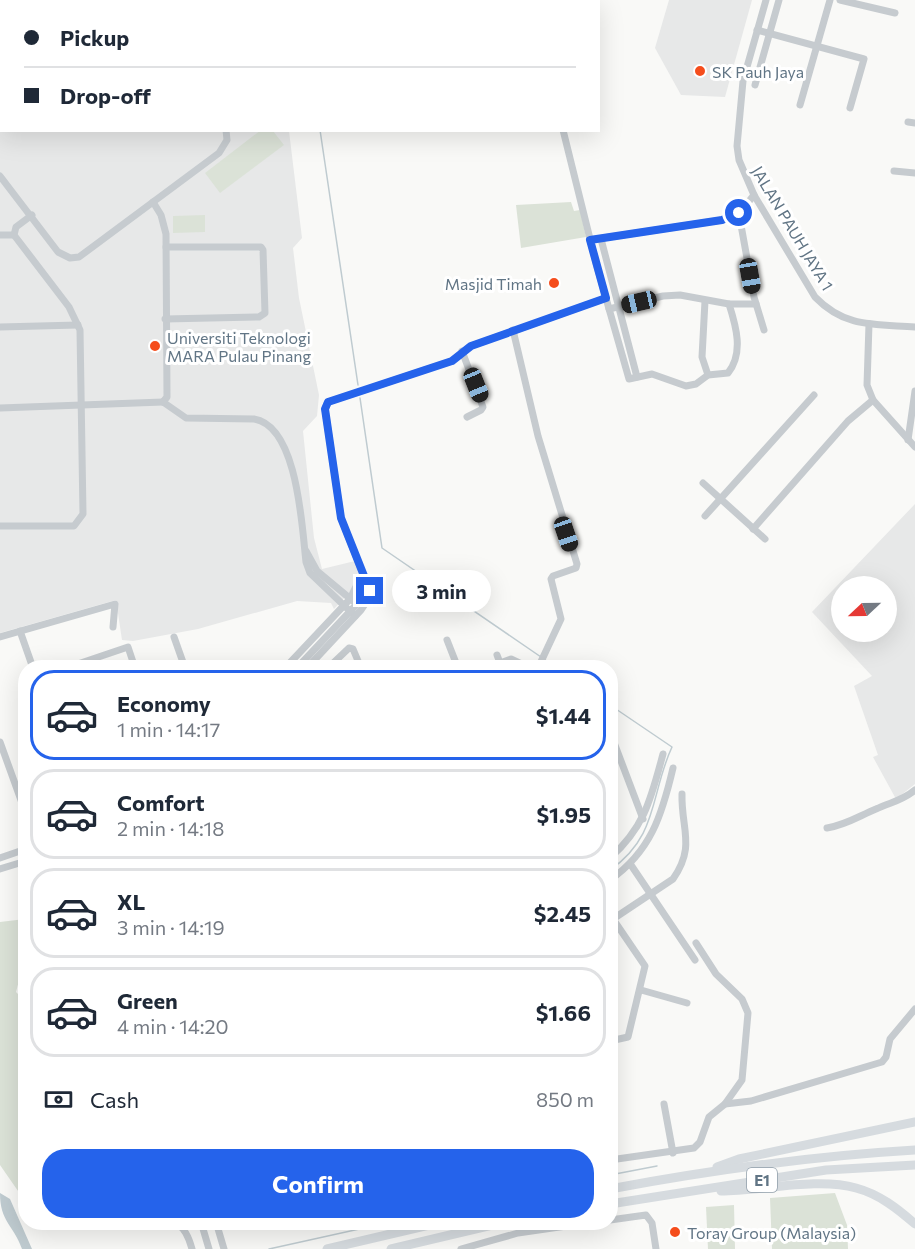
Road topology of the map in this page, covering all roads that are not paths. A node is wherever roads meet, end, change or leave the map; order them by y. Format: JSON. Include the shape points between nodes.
{"nodes":[{"id":1,"x":766,"y":0,"type":"edge"},
{"id":2,"x":779,"y":0,"type":"edge"},
{"id":3,"x":830,"y":0,"type":"edge"},
{"id":4,"x":840,"y":0,"type":"edge"},
{"id":5,"x":896,"y":14,"type":"dead end"},
{"id":6,"x":758,"y":30,"type":"junction"},
{"id":7,"x":770,"y":34,"type":"junction"},
{"id":8,"x":817,"y":46,"type":"junction"},
{"id":9,"x":755,"y":85,"type":"dead end"},
{"id":10,"x":801,"y":105,"type":"dead end"},
{"id":11,"x":850,"y":108,"type":"dead end"},
{"id":12,"x":226,"y":132,"type":"edge"},
{"id":13,"x":563,"y":132,"type":"edge"},
{"id":14,"x":894,"y":171,"type":"dead end"},
{"id":15,"x":915,"y":173,"type":"edge"},
{"id":16,"x":0,"y":176,"type":"edge"},
{"id":17,"x":754,"y":195,"type":"junction"},
{"id":18,"x":153,"y":202,"type":"junction"},
{"id":19,"x":739,"y":213,"type":"junction"},
{"id":20,"x":32,"y":215,"type":"junction"},
{"id":21,"x":0,"y":235,"type":"edge"},
{"id":22,"x":14,"y":236,"type":"junction"},
{"id":23,"x":601,"y":239,"type":"junction"},
{"id":24,"x":590,"y":240,"type":"junction"},
{"id":25,"x":166,"y":247,"type":"junction"},
{"id":26,"x":606,"y":298,"type":"junction"},
{"id":27,"x":705,"y":301,"type":"junction"},
{"id":28,"x":729,"y":304,"type":"junction"},
{"id":29,"x":756,"y":304,"type":"junction"},
{"id":30,"x":617,"y":306,"type":"junction"},
{"id":31,"x":609,"y":309,"type":"junction"},
{"id":32,"x":165,"y":319,"type":"junction"},
{"id":33,"x":869,"y":324,"type":"junction"},
{"id":34,"x":78,"y":325,"type":"junction"},
{"id":35,"x":0,"y":327,"type":"edge"},
{"id":36,"x":915,"y":327,"type":"edge"},
{"id":37,"x":513,"y":330,"type":"junction"},
{"id":38,"x":764,"y":330,"type":"dead end"},
{"id":39,"x":462,"y":351,"type":"junction"},
{"id":40,"x":708,"y":375,"type":"junction"},
{"id":41,"x":637,"y":377,"type":"junction"},
{"id":42,"x":915,"y":391,"type":"edge"},
{"id":43,"x":814,"y":395,"type":"dead end"},
{"id":44,"x":873,"y":400,"type":"junction"},
{"id":45,"x":163,"y":402,"type":"junction"},
{"id":46,"x":81,"y":406,"type":"junction"},
{"id":47,"x":0,"y":408,"type":"edge"},
{"id":48,"x":467,"y":417,"type":"dead end"},
{"id":49,"x":908,"y":440,"type":"junction"},
{"id":50,"x":915,"y":447,"type":"edge"},
{"id":51,"x":703,"y":483,"type":"dead end"},
{"id":52,"x":720,"y":499,"type":"junction"},
{"id":53,"x":705,"y":516,"type":"dead end"},
{"id":54,"x":0,"y":526,"type":"edge"},
{"id":55,"x":753,"y":529,"type":"junction"},
{"id":56,"x":765,"y":539,"type":"dead end"},
{"id":57,"x":306,"y":552,"type":"junction"},
{"id":58,"x":360,"y":578,"type":"dead end"},
{"id":59,"x":363,"y":591,"type":"dead end"},
{"id":60,"x":356,"y":604,"type":"junction"},
{"id":61,"x":350,"y":611,"type":"junction"},
{"id":62,"x":113,"y":627,"type":"dead end"},
{"id":63,"x":20,"y":631,"type":"junction"},
{"id":64,"x":0,"y":637,"type":"edge"},
{"id":65,"x":174,"y":637,"type":"dead end"},
{"id":66,"x":447,"y":640,"type":"dead end"},
{"id":67,"x":497,"y":655,"type":"dead end"},
{"id":68,"x":30,"y":660,"type":"edge"},
{"id":69,"x":96,"y":660,"type":"edge"},
{"id":70,"x":132,"y":660,"type":"edge"},
{"id":71,"x":182,"y":660,"type":"edge"},
{"id":72,"x":294,"y":660,"type":"edge"},
{"id":73,"x":304,"y":660,"type":"edge"},
{"id":74,"x":312,"y":660,"type":"edge"},
{"id":75,"x":336,"y":660,"type":"edge"},
{"id":76,"x":358,"y":660,"type":"edge"},
{"id":77,"x":455,"y":660,"type":"edge"},
{"id":78,"x":499,"y":660,"type":"edge"},
{"id":79,"x":542,"y":660,"type":"edge"},
{"id":80,"x":0,"y":742,"type":"edge"},
{"id":81,"x":618,"y":753,"type":"edge"},
{"id":82,"x":663,"y":754,"type":"dead end"},
{"id":83,"x":673,"y":768,"type":"dead end"},
{"id":84,"x":915,"y":790,"type":"edge"},
{"id":85,"x":18,"y":792,"type":"edge"},
{"id":86,"x":682,"y":794,"type":"dead end"},
{"id":87,"x":643,"y":819,"type":"junction"},
{"id":88,"x":827,"y":828,"type":"dead end"},
{"id":89,"x":618,"y":851,"type":"edge"},
{"id":90,"x":18,"y":852,"type":"edge"},
{"id":91,"x":0,"y":858,"type":"edge"},
{"id":92,"x":18,"y":863,"type":"edge"},
{"id":93,"x":631,"y":865,"type":"junction"},
{"id":94,"x":0,"y":869,"type":"edge"},
{"id":95,"x":618,"y":874,"type":"edge"},
{"id":96,"x":652,"y":894,"type":"junction"},
{"id":97,"x":618,"y":916,"type":"edge"},
{"id":98,"x":618,"y":928,"type":"edge"},
{"id":99,"x":696,"y":943,"type":"dead end"},
{"id":100,"x":695,"y":960,"type":"dead end"},
{"id":101,"x":641,"y":990,"type":"junction"},
{"id":102,"x":687,"y":1003,"type":"dead end"},
{"id":103,"x":915,"y":1009,"type":"edge"},
{"id":104,"x":618,"y":1039,"type":"edge"},
{"id":105,"x":664,"y":1104,"type":"dead end"},
{"id":106,"x":725,"y":1104,"type":"junction"},
{"id":107,"x":915,"y":1122,"type":"edge"},
{"id":108,"x":915,"y":1150,"type":"edge"},
{"id":109,"x":673,"y":1152,"type":"junction"},
{"id":110,"x":618,"y":1159,"type":"edge"},
{"id":111,"x":915,"y":1165,"type":"edge"},
{"id":112,"x":707,"y":1172,"type":"junction"},
{"id":113,"x":618,"y":1188,"type":"edge"},
{"id":114,"x":709,"y":1188,"type":"junction"},
{"id":115,"x":618,"y":1203,"type":"edge"},
{"id":116,"x":618,"y":1219,"type":"edge"},
{"id":117,"x":915,"y":1224,"type":"edge"},
{"id":118,"x":186,"y":1230,"type":"edge"},
{"id":119,"x":203,"y":1230,"type":"edge"},
{"id":120,"x":218,"y":1230,"type":"edge"},
{"id":121,"x":407,"y":1230,"type":"edge"},
{"id":122,"x":471,"y":1230,"type":"edge"},
{"id":123,"x":539,"y":1230,"type":"edge"},
{"id":124,"x":328,"y":1248,"type":"edge"},
{"id":125,"x":192,"y":1249,"type":"edge"},
{"id":126,"x":209,"y":1249,"type":"edge"},
{"id":127,"x":224,"y":1249,"type":"edge"},
{"id":128,"x":391,"y":1249,"type":"edge"},
{"id":129,"x":461,"y":1249,"type":"edge"},
{"id":130,"x":656,"y":1249,"type":"edge"}],
"edges":[{"from":1,"to":6,"type":"street","name":"JALAN PAUH JAYA 1"},
{"from":2,"to":7,"type":"street"},
{"from":3,"to":8,"type":"street"},
{"from":4,"to":5,"type":"street"},
{"from":6,"to":7,"type":"street"},
{"from":6,"to":17,"type":"street","name":"JALAN PAUH JAYA 1","via":[[743,81],[737,146]]},
{"from":7,"to":8,"type":"street"},
{"from":7,"to":9,"type":"street"},
{"from":8,"to":10,"type":"street"},
{"from":8,"to":11,"type":"street","via":[[864,59]]},
{"from":12,"to":18,"type":"street","via":[[227,140],[219,153]]},
{"from":13,"to":24,"type":"street"},
{"from":14,"to":15,"type":"street"},
{"from":16,"to":20,"type":"street"},
{"from":17,"to":19,"type":"street"},
{"from":17,"to":33,"type":"street","name":"JALAN PAUH JAYA 1","via":[[815,297],[836,316]]},
{"from":18,"to":20,"type":"street","via":[[79,257],[70,258],[58,252]]},
{"from":18,"to":25,"type":"street","via":[[164,226]]},
{"from":19,"to":23,"type":"street","via":[[722,220]]},
{"from":19,"to":29,"type":"street"},
{"from":20,"to":22,"type":"street","via":[[16,227]]},
{"from":21,"to":22,"type":"street"},
{"from":22,"to":34,"type":"street","via":[[69,307]]},
{"from":23,"to":24,"type":"street"},
{"from":23,"to":30,"type":"street"},
{"from":24,"to":26,"type":"street"},
{"from":25,"to":32,"type":"street"},
{"from":25,"to":32,"type":"street","via":[[261,247],[265,314]]},
{"from":26,"to":31,"type":"street"},
{"from":26,"to":37,"type":"street"},
{"from":27,"to":28,"type":"street"},
{"from":27,"to":30,"type":"street","via":[[663,296]]},
{"from":27,"to":40,"type":"street","via":[[702,357]]},
{"from":28,"to":29,"type":"street"},
{"from":28,"to":40,"type":"street","via":[[737,352],[728,374]]},
{"from":29,"to":38,"type":"street"},
{"from":30,"to":31,"type":"street"},
{"from":30,"to":41,"type":"street"},
{"from":31,"to":41,"type":"street","via":[[629,379]]},
{"from":32,"to":45,"type":"street","via":[[167,397]]},
{"from":33,"to":36,"type":"street","name":"JALAN PAUH JAYA 1"},
{"from":33,"to":44,"type":"street","via":[[866,377]]},
{"from":34,"to":35,"type":"street"},
{"from":34,"to":46,"type":"street"},
{"from":37,"to":39,"type":"street"},
{"from":37,"to":79,"type":"street","via":[[538,436],[577,564],[551,579],[561,619]]},
{"from":39,"to":48,"type":"street","via":[[483,407]]},
{"from":39,"to":60,"type":"street","via":[[452,361],[344,395],[326,405],[341,518],[370,591]]},
{"from":40,"to":41,"type":"street","via":[[686,386],[657,374]]},
{"from":42,"to":49,"type":"street"},
{"from":43,"to":52,"type":"street"},
{"from":44,"to":49,"type":"street"},
{"from":44,"to":55,"type":"street","via":[[848,421]]},
{"from":45,"to":46,"type":"street"},
{"from":45,"to":57,"type":"street","via":[[186,418],[254,419],[268,426],[281,442],[292,471]]},
{"from":46,"to":47,"type":"street"},
{"from":46,"to":54,"type":"street","via":[[83,514],[78,524]]},
{"from":49,"to":50,"type":"street"},
{"from":51,"to":52,"type":"street"},
{"from":52,"to":53,"type":"street"},
{"from":52,"to":55,"type":"street"},
{"from":55,"to":56,"type":"street"},
{"from":57,"to":60,"type":"street","via":[[317,571]]},
{"from":57,"to":61,"type":"street","via":[[310,573]]},
{"from":58,"to":60,"type":"street"},
{"from":59,"to":60,"type":"street"},
{"from":60,"to":61,"type":"street"},
{"from":60,"to":61,"type":"street"},
{"from":61,"to":72,"type":"street"},
{"from":61,"to":73,"type":"street"},
{"from":61,"to":74,"type":"street"},
{"from":62,"to":63,"type":"street","via":[[114,604]]},
{"from":63,"to":64,"type":"street"},
{"from":63,"to":68,"type":"street"},
{"from":65,"to":71,"type":"street"},
{"from":66,"to":77,"type":"street"},
{"from":67,"to":78,"type":"street"},
{"from":69,"to":70,"type":"street","via":[[128,647]]},
{"from":75,"to":76,"type":"street","via":[[349,648]]},
{"from":80,"to":85,"type":"street"},
{"from":81,"to":87,"type":"street"},
{"from":82,"to":87,"type":"street"},
{"from":83,"to":93,"type":"street","via":[[651,836]]},
{"from":84,"to":88,"type":"street","via":[[902,801],[846,825]]},
{"from":86,"to":96,"type":"street","via":[[687,851],[673,879]]},
{"from":87,"to":89,"type":"street"},
{"from":90,"to":91,"type":"street"},
{"from":92,"to":94,"type":"street"},
{"from":93,"to":95,"type":"street"},
{"from":93,"to":96,"type":"street"},
{"from":96,"to":97,"type":"street"},
{"from":96,"to":100,"type":"street"},
{"from":98,"to":101,"type":"street","via":[[643,960]]},
{"from":99,"to":106,"type":"street","via":[[716,974],[742,999],[748,1013],[742,1080]]},
{"from":101,"to":102,"type":"street"},
{"from":101,"to":104,"type":"street","via":[[628,1037]]},
{"from":103,"to":106,"type":"street","via":[[887,1046],[882,1062],[751,1101]]},
{"from":105,"to":109,"type":"street"},
{"from":106,"to":109,"type":"street","via":[[709,1117],[694,1148]]},
{"from":107,"to":112,"type":"highway","via":[[739,1159]]},
{"from":108,"to":112,"type":"highway","number":"E1","via":[[843,1154]]},
{"from":109,"to":110,"type":"street"},
{"from":111,"to":114,"type":"highway","number":"E1","via":[[826,1170]]},
{"from":112,"to":113,"type":"highway","number":"E1"},
{"from":114,"to":115,"type":"highway","number":"E1"},
{"from":114,"to":117,"type":"highway","via":[[855,1188],[879,1197]]},
{"from":116,"to":130,"type":"street","via":[[646,1215],[652,1223]]},
{"from":118,"to":125,"type":"street"},
{"from":119,"to":126,"type":"street"},
{"from":120,"to":127,"type":"street"},
{"from":121,"to":124,"type":"highway"},
{"from":122,"to":128,"type":"highway"},
{"from":123,"to":129,"type":"street"}]}
